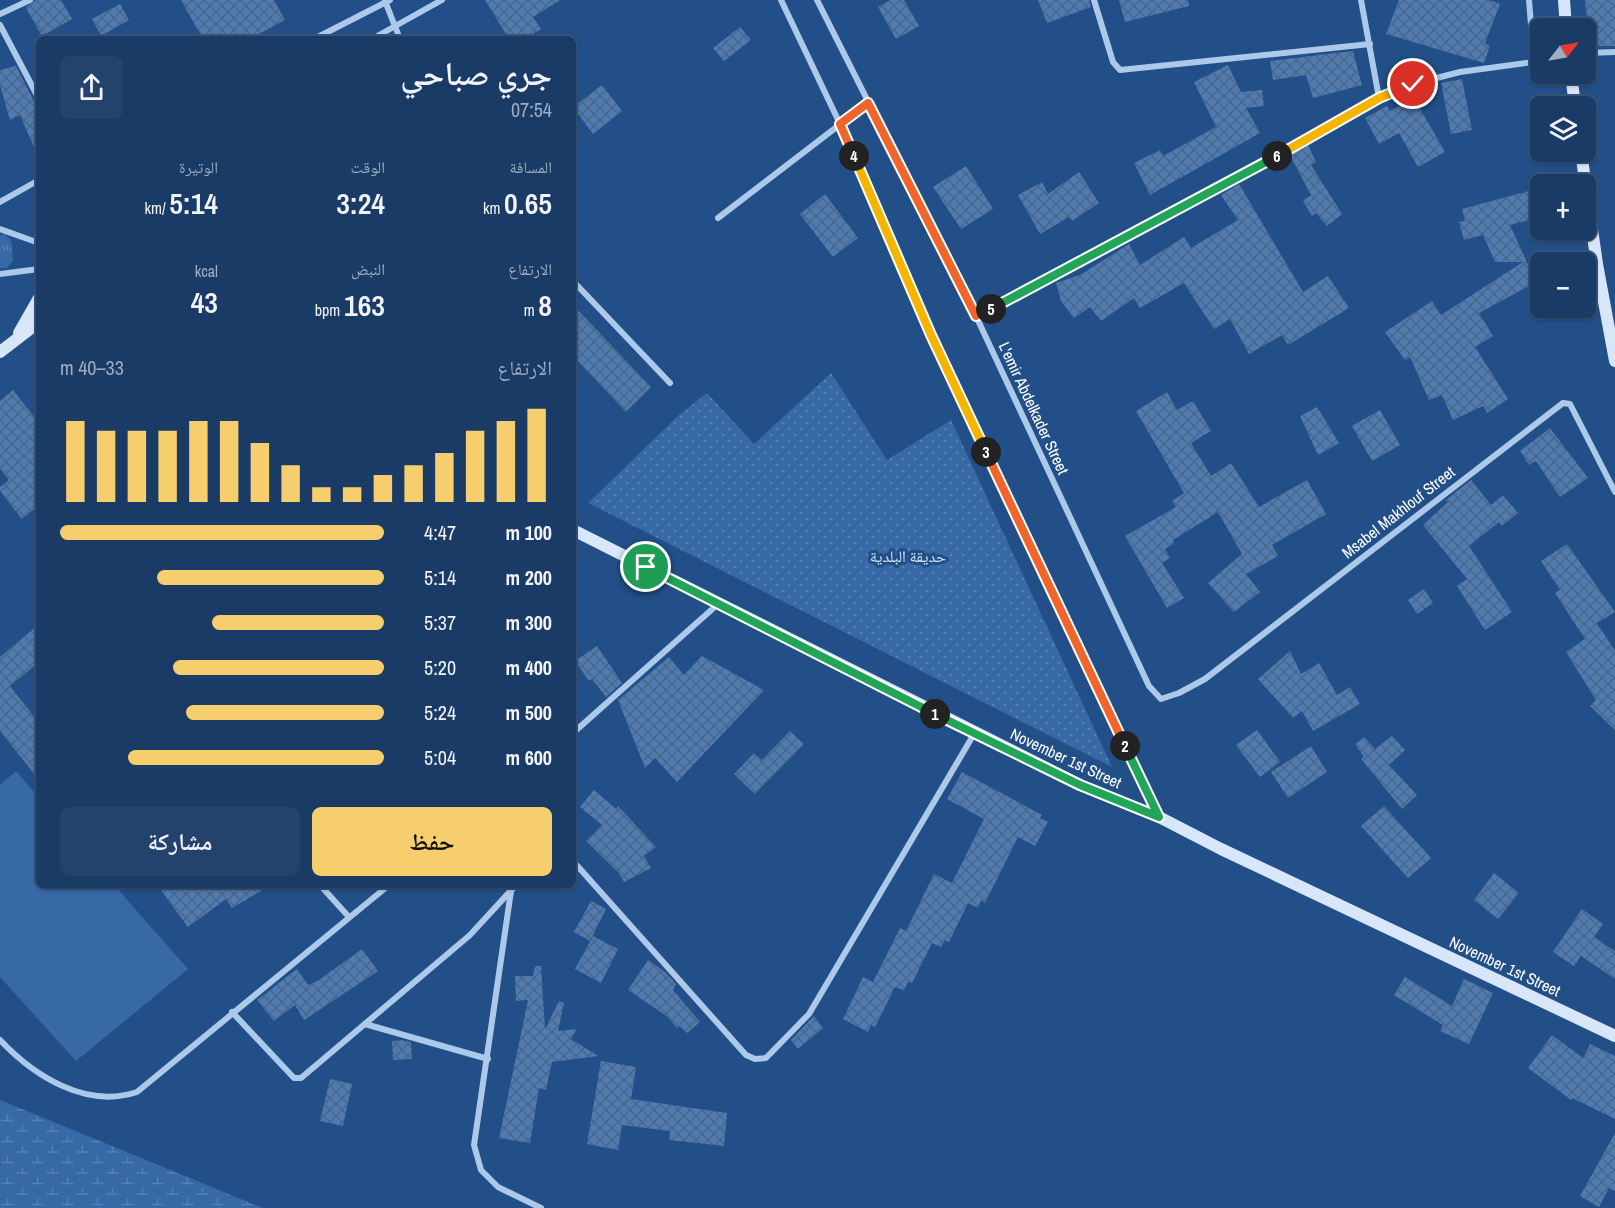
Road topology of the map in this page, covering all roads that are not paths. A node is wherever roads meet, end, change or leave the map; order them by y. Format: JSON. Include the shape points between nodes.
{"nodes":[{"id":1,"x":30,"y":0,"type":"edge"},
{"id":2,"x":442,"y":0,"type":"edge"},
{"id":3,"x":782,"y":0,"type":"edge"},
{"id":4,"x":817,"y":0,"type":"edge"},
{"id":5,"x":1094,"y":0,"type":"edge"},
{"id":6,"x":1360,"y":0,"type":"edge"},
{"id":7,"x":1529,"y":0,"type":"edge"},
{"id":8,"x":1564,"y":0,"type":"edge"},
{"id":9,"x":387,"y":1,"type":"edge"},
{"id":10,"x":0,"y":14,"type":"edge"},
{"id":11,"x":1531,"y":18,"type":"edge"},
{"id":12,"x":1565,"y":18,"type":"edge"},
{"id":13,"x":0,"y":25,"type":"edge"},
{"id":14,"x":395,"y":28,"type":"junction"},
{"id":15,"x":320,"y":36,"type":"edge"},
{"id":16,"x":378,"y":36,"type":"edge"},
{"id":17,"x":399,"y":36,"type":"edge"},
{"id":18,"x":1370,"y":44,"type":"junction"},
{"id":19,"x":1615,"y":52,"type":"edge"},
{"id":20,"x":1596,"y":53,"type":"edge"},
{"id":21,"x":1530,"y":63,"type":"edge"},
{"id":22,"x":36,"y":93,"type":"edge"},
{"id":23,"x":1379,"y":98,"type":"junction"},
{"id":24,"x":868,"y":103,"type":"junction"},
{"id":25,"x":840,"y":124,"type":"junction"},
{"id":26,"x":1582,"y":162,"type":"edge"},
{"id":27,"x":36,"y":182,"type":"edge"},
{"id":28,"x":0,"y":202,"type":"edge"},
{"id":29,"x":718,"y":218,"type":"dead end"},
{"id":30,"x":0,"y":230,"type":"edge"},
{"id":31,"x":36,"y":242,"type":"edge"},
{"id":32,"x":36,"y":269,"type":"edge"},
{"id":33,"x":0,"y":274,"type":"edge"},
{"id":34,"x":576,"y":284,"type":"edge"},
{"id":35,"x":36,"y":303,"type":"edge"},
{"id":36,"x":976,"y":316,"type":"junction"},
{"id":37,"x":36,"y":324,"type":"edge"},
{"id":38,"x":17,"y":337,"type":"junction"},
{"id":39,"x":0,"y":352,"type":"edge"},
{"id":40,"x":1615,"y":361,"type":"edge"},
{"id":41,"x":670,"y":383,"type":"dead end"},
{"id":42,"x":1615,"y":492,"type":"edge"},
{"id":43,"x":576,"y":532,"type":"edge"},
{"id":44,"x":718,"y":603,"type":"junction"},
{"id":45,"x":1161,"y":699,"type":"joint"},
{"id":46,"x":576,"y":730,"type":"edge"},
{"id":47,"x":974,"y":734,"type":"junction"},
{"id":48,"x":1159,"y":817,"type":"junction"},
{"id":49,"x":576,"y":864,"type":"edge"},
{"id":50,"x":323,"y":888,"type":"edge"},
{"id":51,"x":385,"y":888,"type":"edge"},
{"id":52,"x":514,"y":888,"type":"edge"},
{"id":53,"x":511,"y":891,"type":"junction"},
{"id":54,"x":349,"y":917,"type":"junction"},
{"id":55,"x":232,"y":1012,"type":"junction"},
{"id":56,"x":365,"y":1024,"type":"junction"},
{"id":57,"x":1615,"y":1036,"type":"edge"},
{"id":58,"x":0,"y":1040,"type":"edge"},
{"id":59,"x":488,"y":1059,"type":"junction"},
{"id":60,"x":541,"y":1208,"type":"edge"}],
"edges":[{"from":1,"to":10,"type":"street"},
{"from":2,"to":14,"type":"street"},
{"from":3,"to":25,"type":"street"},
{"from":4,"to":24,"type":"street","name":"L'emir Abdelkader Street"},
{"from":5,"to":18,"type":"street","via":[[1113,62],[1120,69]]},
{"from":6,"to":18,"type":"street"},
{"from":7,"to":11,"type":"street"},
{"from":8,"to":12,"type":"main road"},
{"from":9,"to":14,"type":"street"},
{"from":9,"to":15,"type":"street"},
{"from":13,"to":22,"type":"street"},
{"from":14,"to":16,"type":"street"},
{"from":14,"to":17,"type":"street"},
{"from":18,"to":23,"type":"street"},
{"from":19,"to":20,"type":"street"},
{"from":21,"to":23,"type":"street","via":[[1460,72]]},
{"from":23,"to":36,"type":"street","via":[[1244,175]]},
{"from":24,"to":25,"type":"street"},
{"from":24,"to":36,"type":"street","name":"L'emir Abdelkader Street"},
{"from":25,"to":29,"type":"street"},
{"from":25,"to":48,"type":"street","via":[[950,375]]},
{"from":26,"to":40,"type":"main road"},
{"from":27,"to":28,"type":"street"},
{"from":30,"to":31,"type":"street"},
{"from":32,"to":33,"type":"street"},
{"from":34,"to":41,"type":"street"},
{"from":35,"to":38,"type":"main road"},
{"from":36,"to":45,"type":"street","name":"L'emir Abdelkader Street","via":[[1149,686]]},
{"from":37,"to":38,"type":"main road"},
{"from":38,"to":39,"type":"main road"},
{"from":42,"to":45,"type":"street","name":"Msabel Makhlouf Street","via":[[1570,404],[1563,403],[1205,679]]},
{"from":43,"to":44,"type":"main road","name":"November 1st Street"},
{"from":44,"to":46,"type":"street"},
{"from":44,"to":47,"type":"main road","name":"November 1st Street"},
{"from":47,"to":48,"type":"main road","name":"November 1st Street","via":[[1080,785]]},
{"from":47,"to":49,"type":"street","via":[[809,1014],[766,1058],[746,1055]]},
{"from":48,"to":57,"type":"main road","name":"November 1st Street"},
{"from":50,"to":54,"type":"street"},
{"from":51,"to":54,"type":"street"},
{"from":52,"to":53,"type":"street"},
{"from":53,"to":56,"type":"street","via":[[470,935]]},
{"from":53,"to":59,"type":"street"},
{"from":54,"to":55,"type":"street"},
{"from":55,"to":56,"type":"street","via":[[298,1079]]},
{"from":55,"to":58,"type":"street","via":[[137,1092],[114,1098],[82,1094],[59,1084],[36,1072]]},
{"from":56,"to":59,"type":"street"},
{"from":59,"to":60,"type":"street","via":[[474,1144],[481,1170],[498,1187]]}]}
